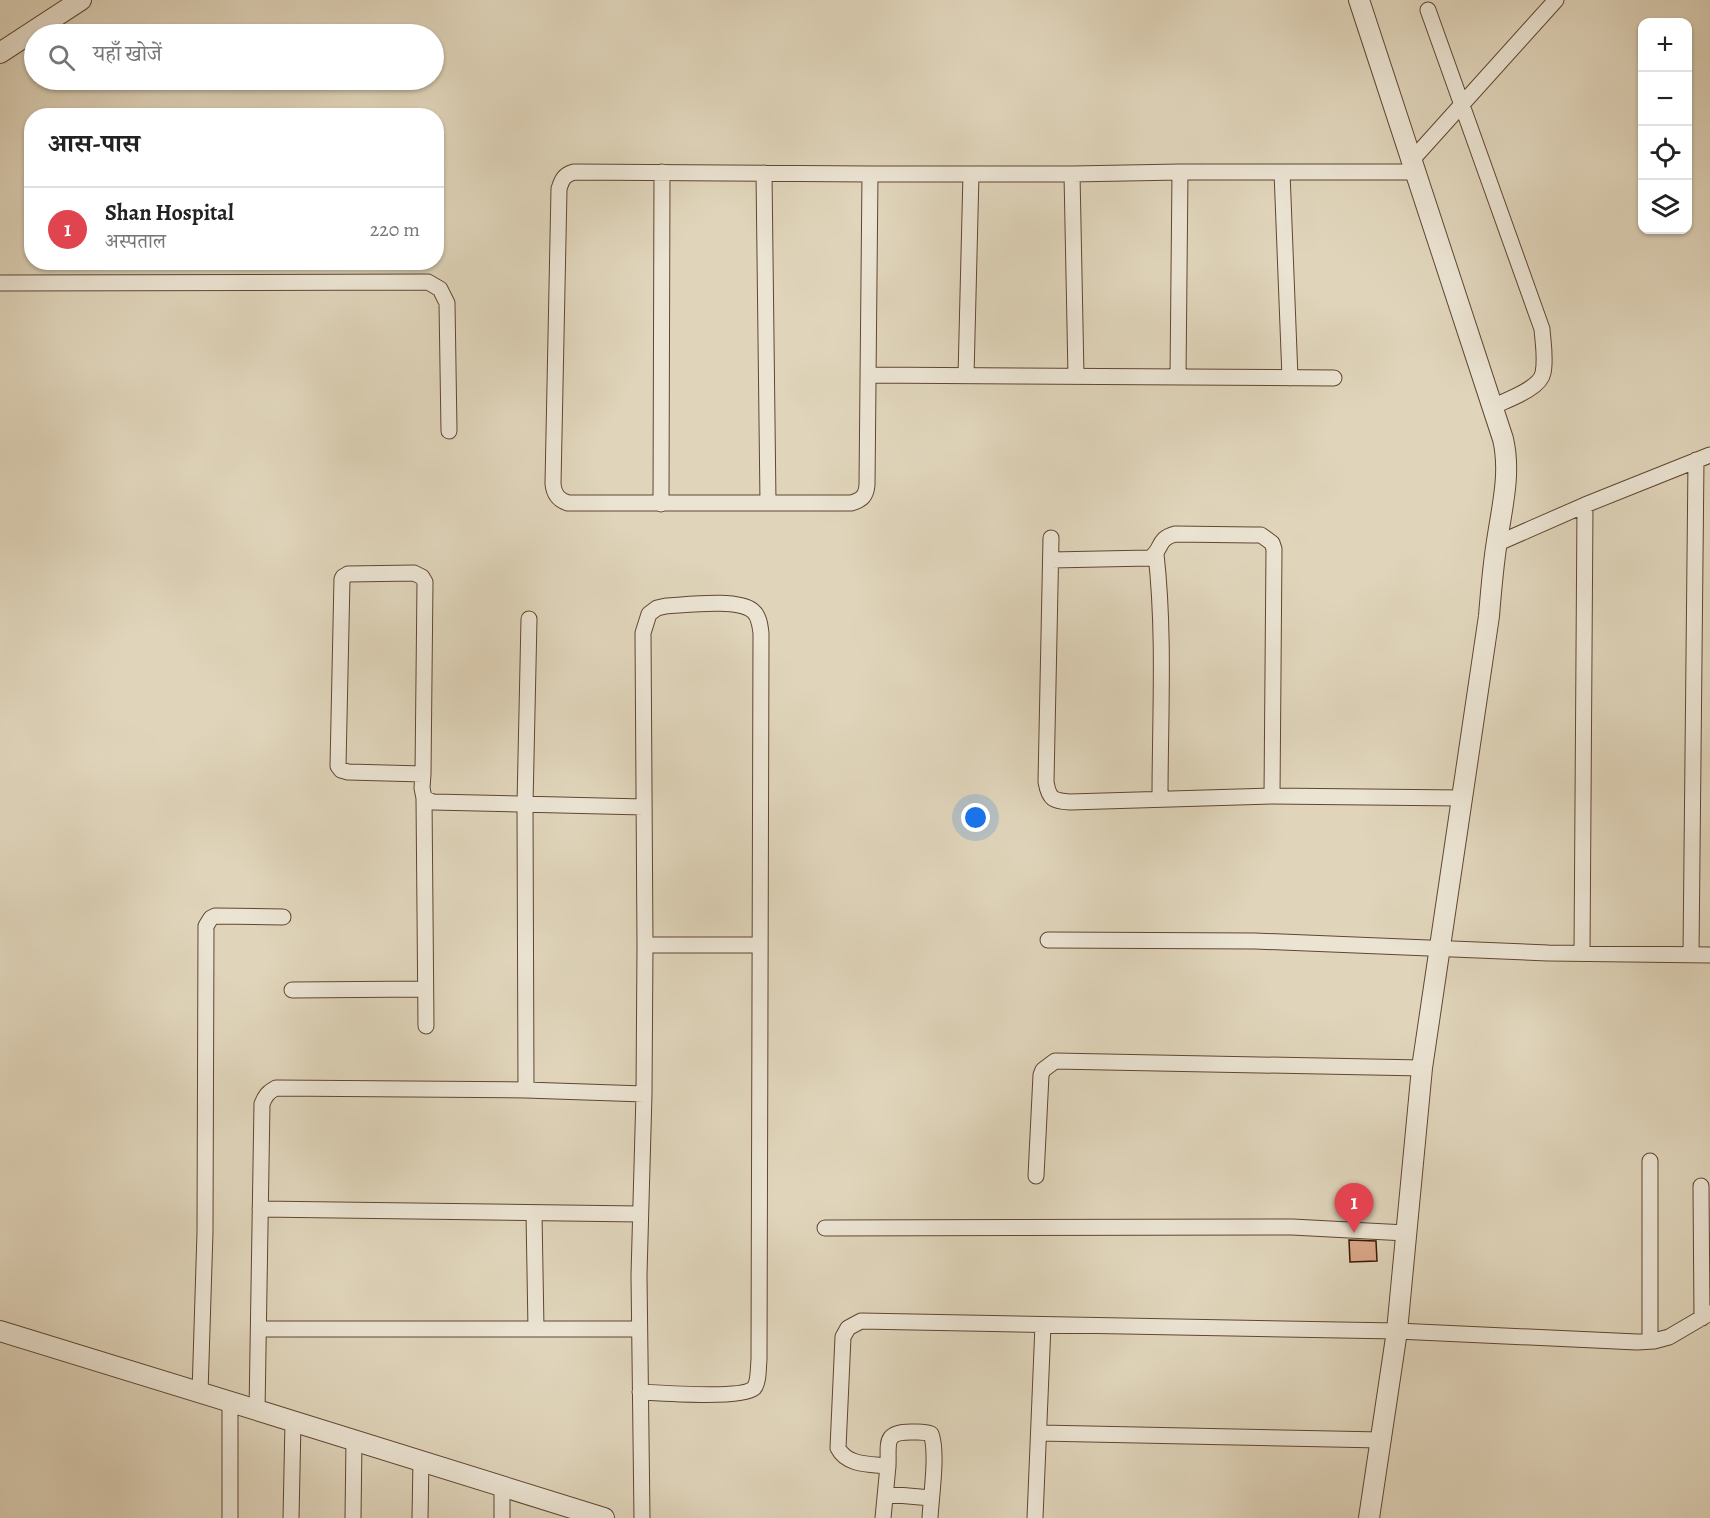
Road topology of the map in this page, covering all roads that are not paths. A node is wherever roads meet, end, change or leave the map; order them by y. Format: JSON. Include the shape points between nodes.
{"nodes":[{"id":1,"x":81,"y":0,"type":"edge"},
{"id":2,"x":1359,"y":0,"type":"edge"},
{"id":3,"x":1556,"y":0,"type":"edge"},
{"id":4,"x":1428,"y":10,"type":"dead end"},
{"id":5,"x":44,"y":24,"type":"edge"},
{"id":6,"x":24,"y":37,"type":"edge"},
{"id":7,"x":0,"y":52,"type":"edge"},
{"id":8,"x":1461,"y":105,"type":"junction"},
{"id":9,"x":1413,"y":166,"type":"junction"},
{"id":10,"x":662,"y":172,"type":"junction"},
{"id":11,"x":1180,"y":172,"type":"junction"},
{"id":12,"x":1282,"y":172,"type":"junction"},
{"id":13,"x":764,"y":173,"type":"junction"},
{"id":14,"x":870,"y":174,"type":"junction"},
{"id":15,"x":971,"y":174,"type":"junction"},
{"id":16,"x":1072,"y":174,"type":"junction"},
{"id":17,"x":0,"y":283,"type":"edge"},
{"id":18,"x":868,"y":375,"type":"junction"},
{"id":19,"x":966,"y":376,"type":"junction"},
{"id":20,"x":1076,"y":376,"type":"junction"},
{"id":21,"x":1178,"y":377,"type":"junction"},
{"id":22,"x":1290,"y":378,"type":"junction"},
{"id":23,"x":1334,"y":378,"type":"dead end"},
{"id":24,"x":1492,"y":407,"type":"junction"},
{"id":25,"x":449,"y":431,"type":"dead end"},
{"id":26,"x":1703,"y":458,"type":"edge"},
{"id":27,"x":768,"y":503,"type":"junction"},
{"id":28,"x":661,"y":504,"type":"junction"},
{"id":29,"x":1585,"y":505,"type":"junction"},
{"id":30,"x":1051,"y":538,"type":"dead end"},
{"id":31,"x":1496,"y":544,"type":"junction"},
{"id":32,"x":1156,"y":554,"type":"junction"},
{"id":33,"x":1051,"y":560,"type":"junction"},
{"id":34,"x":529,"y":619,"type":"dead end"},
{"id":35,"x":423,"y":774,"type":"junction"},
{"id":36,"x":1272,"y":796,"type":"junction"},
{"id":37,"x":424,"y":798,"type":"junction"},
{"id":38,"x":1461,"y":798,"type":"junction"},
{"id":39,"x":1160,"y":799,"type":"junction"},
{"id":40,"x":525,"y":804,"type":"junction"},
{"id":41,"x":644,"y":807,"type":"junction"},
{"id":42,"x":283,"y":917,"type":"dead end"},
{"id":43,"x":1048,"y":940,"type":"dead end"},
{"id":44,"x":645,"y":945,"type":"junction"},
{"id":45,"x":760,"y":945,"type":"junction"},
{"id":46,"x":1439,"y":950,"type":"junction"},
{"id":47,"x":1582,"y":953,"type":"junction"},
{"id":48,"x":1691,"y":954,"type":"junction"},
{"id":49,"x":1710,"y":955,"type":"edge"},
{"id":50,"x":425,"y":989,"type":"junction"},
{"id":51,"x":291,"y":990,"type":"dead end"},
{"id":52,"x":426,"y":1026,"type":"dead end"},
{"id":53,"x":1422,"y":1068,"type":"junction"},
{"id":54,"x":526,"y":1090,"type":"junction"},
{"id":55,"x":644,"y":1094,"type":"junction"},
{"id":56,"x":1650,"y":1161,"type":"dead end"},
{"id":57,"x":1035,"y":1176,"type":"dead end"},
{"id":58,"x":1701,"y":1186,"type":"dead end"},
{"id":59,"x":260,"y":1209,"type":"junction"},
{"id":60,"x":534,"y":1213,"type":"junction"},
{"id":61,"x":639,"y":1215,"type":"junction"},
{"id":62,"x":825,"y":1228,"type":"dead end"},
{"id":63,"x":1406,"y":1233,"type":"junction"},
{"id":64,"x":1706,"y":1315,"type":"edge"},
{"id":65,"x":1043,"y":1325,"type":"junction"},
{"id":66,"x":259,"y":1329,"type":"junction"},
{"id":67,"x":536,"y":1329,"type":"junction"},
{"id":68,"x":639,"y":1329,"type":"junction"},
{"id":69,"x":0,"y":1331,"type":"edge"},
{"id":70,"x":1397,"y":1331,"type":"junction"},
{"id":71,"x":1650,"y":1341,"type":"junction"},
{"id":72,"x":640,"y":1392,"type":"junction"},
{"id":73,"x":200,"y":1393,"type":"junction"},
{"id":74,"x":230,"y":1403,"type":"junction"},
{"id":75,"x":257,"y":1411,"type":"junction"},
{"id":76,"x":293,"y":1422,"type":"junction"},
{"id":77,"x":1040,"y":1433,"type":"junction"},
{"id":78,"x":354,"y":1440,"type":"junction"},
{"id":79,"x":1381,"y":1440,"type":"junction"},
{"id":80,"x":421,"y":1460,"type":"junction"},
{"id":81,"x":888,"y":1466,"type":"junction"},
{"id":82,"x":502,"y":1487,"type":"junction"},
{"id":83,"x":886,"y":1494,"type":"junction"},
{"id":84,"x":931,"y":1498,"type":"junction"},
{"id":85,"x":230,"y":1518,"type":"edge"},
{"id":86,"x":291,"y":1518,"type":"edge"},
{"id":87,"x":353,"y":1518,"type":"edge"},
{"id":88,"x":420,"y":1518,"type":"edge"},
{"id":89,"x":502,"y":1518,"type":"edge"},
{"id":90,"x":604,"y":1518,"type":"edge"},
{"id":91,"x":642,"y":1518,"type":"edge"},
{"id":92,"x":883,"y":1518,"type":"edge"},
{"id":93,"x":930,"y":1518,"type":"edge"},
{"id":94,"x":1035,"y":1518,"type":"edge"},
{"id":95,"x":1369,"y":1518,"type":"edge"}],
"edges":[{"from":1,"to":5,"type":"street"},
{"from":2,"to":9,"type":"street"},
{"from":3,"to":8,"type":"street"},
{"from":4,"to":8,"type":"street"},
{"from":6,"to":7,"type":"street"},
{"from":8,"to":9,"type":"street"},
{"from":8,"to":24,"type":"street","via":[[1542,329],[1543,374],[1539,381]]},
{"from":9,"to":12,"type":"street"},
{"from":9,"to":24,"type":"street"},
{"from":10,"to":13,"type":"street"},
{"from":10,"to":28,"type":"street"},
{"from":10,"to":28,"type":"street","via":[[574,172],[562,179],[553,484],[556,496],[568,503]]},
{"from":11,"to":12,"type":"street"},
{"from":11,"to":16,"type":"street"},
{"from":11,"to":21,"type":"street"},
{"from":12,"to":22,"type":"street"},
{"from":13,"to":14,"type":"street"},
{"from":13,"to":27,"type":"street"},
{"from":14,"to":15,"type":"street"},
{"from":14,"to":18,"type":"street"},
{"from":15,"to":16,"type":"street"},
{"from":15,"to":19,"type":"street"},
{"from":16,"to":20,"type":"street"},
{"from":17,"to":25,"type":"street","via":[[428,282],[440,289],[447,303]]},
{"from":18,"to":19,"type":"street"},
{"from":18,"to":27,"type":"street","via":[[867,485],[862,500]]},
{"from":19,"to":20,"type":"street"},
{"from":20,"to":21,"type":"street"},
{"from":21,"to":22,"type":"street"},
{"from":22,"to":23,"type":"street"},
{"from":24,"to":31,"type":"street","via":[[1507,464]]},
{"from":26,"to":29,"type":"street"},
{"from":26,"to":48,"type":"street"},
{"from":27,"to":28,"type":"street"},
{"from":29,"to":31,"type":"street"},
{"from":29,"to":47,"type":"street"},
{"from":30,"to":33,"type":"street"},
{"from":31,"to":38,"type":"street"},
{"from":32,"to":33,"type":"street","via":[[1147,558]]},
{"from":32,"to":36,"type":"street","via":[[1161,542],[1175,534],[1261,535],[1272,543]]},
{"from":32,"to":39,"type":"street","via":[[1161,618]]},
{"from":33,"to":39,"type":"street","via":[[1047,790],[1059,802]]},
{"from":34,"to":40,"type":"street"},
{"from":35,"to":35,"type":"street","via":[[348,772],[338,766],[342,579],[348,574],[414,573],[425,582]]},
{"from":35,"to":37,"type":"street"},
{"from":36,"to":38,"type":"street"},
{"from":36,"to":39,"type":"street"},
{"from":37,"to":40,"type":"street","via":[[433,802]]},
{"from":37,"to":50,"type":"street"},
{"from":38,"to":46,"type":"street"},
{"from":40,"to":41,"type":"street"},
{"from":40,"to":54,"type":"street"},
{"from":41,"to":44,"type":"street"},
{"from":41,"to":45,"type":"street","via":[[643,633],[649,614],[666,606],[730,603],[753,611],[761,633]]},
{"from":42,"to":73,"type":"street","via":[[215,916],[206,926]]},
{"from":43,"to":46,"type":"street","via":[[1255,941]]},
{"from":44,"to":45,"type":"street"},
{"from":44,"to":55,"type":"street"},
{"from":45,"to":72,"type":"street","via":[[757,1382],[754,1388],[731,1395]]},
{"from":46,"to":47,"type":"street"},
{"from":46,"to":53,"type":"street"},
{"from":47,"to":48,"type":"street"},
{"from":48,"to":49,"type":"street"},
{"from":50,"to":51,"type":"street"},
{"from":50,"to":52,"type":"street"},
{"from":53,"to":57,"type":"street","via":[[1055,1061],[1041,1075]]},
{"from":53,"to":63,"type":"street"},
{"from":54,"to":55,"type":"street"},
{"from":54,"to":59,"type":"street","via":[[270,1091],[262,1104]]},
{"from":55,"to":61,"type":"street"},
{"from":56,"to":71,"type":"street"},
{"from":58,"to":64,"type":"street"},
{"from":59,"to":60,"type":"street"},
{"from":59,"to":66,"type":"street"},
{"from":60,"to":61,"type":"street"},
{"from":60,"to":67,"type":"street"},
{"from":61,"to":68,"type":"street"},
{"from":62,"to":63,"type":"street","via":[[1292,1227]]},
{"from":63,"to":70,"type":"street"},
{"from":64,"to":71,"type":"street","via":[[1670,1337]]},
{"from":65,"to":70,"type":"street"},
{"from":65,"to":77,"type":"street"},
{"from":65,"to":81,"type":"street","via":[[861,1321],[848,1328],[843,1337],[838,1448],[844,1457],[856,1463]]},
{"from":66,"to":67,"type":"street"},
{"from":66,"to":75,"type":"street"},
{"from":67,"to":68,"type":"street"},
{"from":68,"to":72,"type":"street"},
{"from":69,"to":73,"type":"street"},
{"from":70,"to":71,"type":"street"},
{"from":70,"to":79,"type":"street"},
{"from":72,"to":91,"type":"street"},
{"from":73,"to":74,"type":"street"},
{"from":74,"to":75,"type":"street"},
{"from":74,"to":85,"type":"street"},
{"from":75,"to":76,"type":"street"},
{"from":76,"to":78,"type":"street"},
{"from":76,"to":86,"type":"street"},
{"from":77,"to":79,"type":"street"},
{"from":77,"to":94,"type":"street"},
{"from":78,"to":80,"type":"street"},
{"from":78,"to":87,"type":"street"},
{"from":79,"to":95,"type":"street"},
{"from":80,"to":82,"type":"street"},
{"from":80,"to":88,"type":"street"},
{"from":81,"to":83,"type":"street"},
{"from":81,"to":84,"type":"street","via":[[893,1434],[930,1434],[934,1456]]},
{"from":82,"to":89,"type":"street"},
{"from":82,"to":90,"type":"street"},
{"from":83,"to":84,"type":"street"},
{"from":83,"to":92,"type":"street"},
{"from":84,"to":93,"type":"street"}]}
